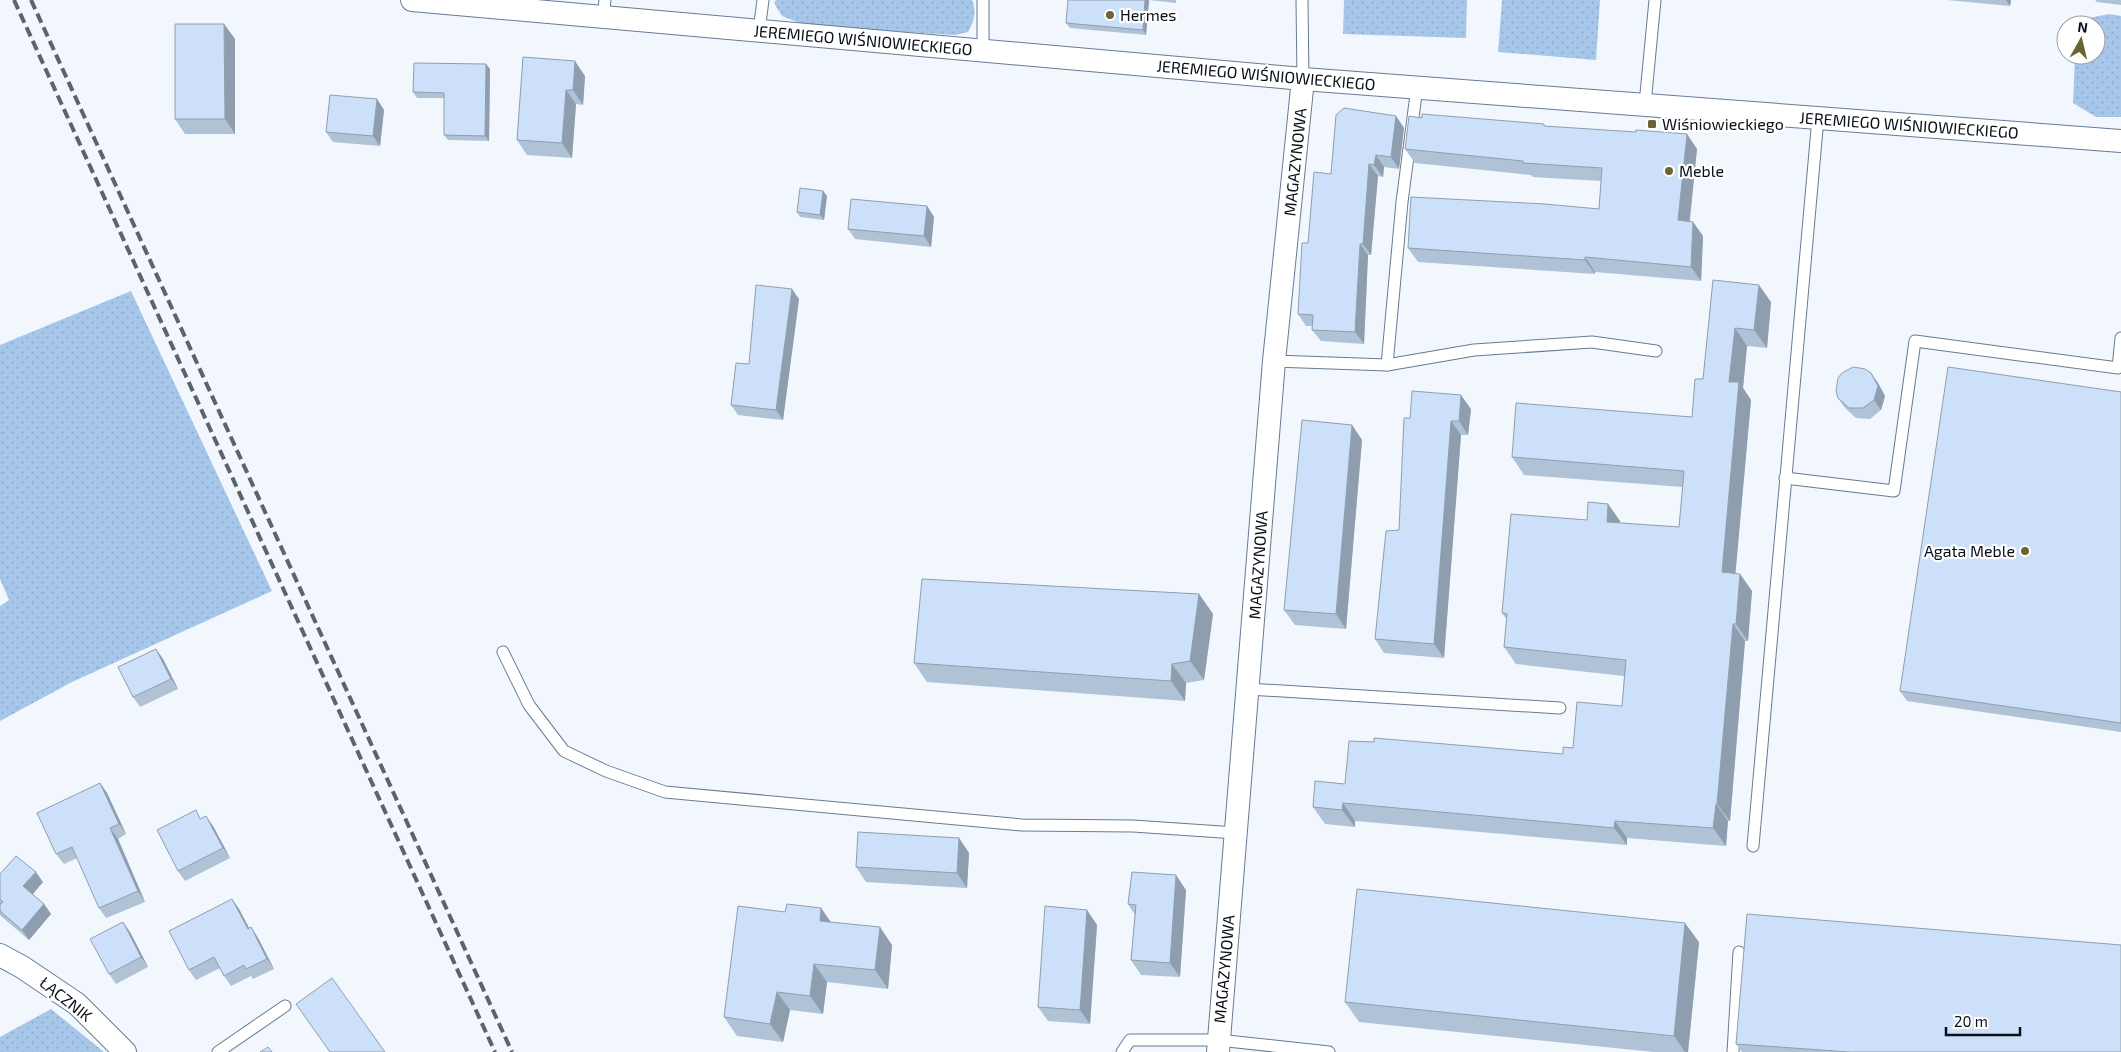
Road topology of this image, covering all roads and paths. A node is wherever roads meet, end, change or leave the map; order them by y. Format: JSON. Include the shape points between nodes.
{"nodes":[{"id":1,"x":412,"y":0,"type":"edge"},
{"id":2,"x":763,"y":0,"type":"edge"},
{"id":3,"x":983,"y":0,"type":"edge"},
{"id":4,"x":1302,"y":0,"type":"edge"},
{"id":5,"x":1655,"y":0,"type":"edge"},
{"id":6,"x":604,"y":8,"type":"edge"},
{"id":7,"x":759,"y":30,"type":"junction"},
{"id":8,"x":983,"y":50,"type":"junction"},
{"id":9,"x":1303,"y":79,"type":"junction"},
{"id":10,"x":1417,"y":87,"type":"junction"},
{"id":11,"x":1644,"y":104,"type":"junction"},
{"id":12,"x":1818,"y":118,"type":"junction"},
{"id":13,"x":2121,"y":140,"type":"edge"},
{"id":14,"x":2121,"y":338,"type":"edge"},
{"id":15,"x":1656,"y":350,"type":"dead end"},
{"id":16,"x":1274,"y":361,"type":"junction"},
{"id":17,"x":1387,"y":365,"type":"junction"},
{"id":18,"x":1785,"y":478,"type":"junction"},
{"id":19,"x":503,"y":652,"type":"dead end"},
{"id":20,"x":1248,"y":689,"type":"junction"},
{"id":21,"x":1560,"y":708,"type":"dead end"},
{"id":22,"x":1236,"y":833,"type":"junction"},
{"id":23,"x":1753,"y":846,"type":"dead end"},
{"id":24,"x":1739,"y":952,"type":"dead end"},
{"id":25,"x":0,"y":955,"type":"edge"},
{"id":26,"x":285,"y":1006,"type":"dead end"},
{"id":27,"x":1218,"y":1046,"type":"edge"},
{"id":28,"x":125,"y":1052,"type":"edge"},
{"id":29,"x":218,"y":1052,"type":"edge"},
{"id":30,"x":1122,"y":1052,"type":"edge"},
{"id":31,"x":1329,"y":1052,"type":"edge"},
{"id":32,"x":1733,"y":1052,"type":"edge"}],
"edges":[{"from":1,"to":6,"type":"street","name":"JEREMIEGO WIŚNIOWIECKIEGO"},
{"from":2,"to":7,"type":"lane"},
{"from":3,"to":8,"type":"lane"},
{"from":4,"to":9,"type":"lane"},
{"from":5,"to":11,"type":"lane"},
{"from":6,"to":7,"type":"street","name":"JEREMIEGO WIŚNIOWIECKIEGO"},
{"from":7,"to":8,"type":"street","name":"JEREMIEGO WIŚNIOWIECKIEGO"},
{"from":8,"to":9,"type":"street","name":"JEREMIEGO WIŚNIOWIECKIEGO"},
{"from":9,"to":10,"type":"street","name":"JEREMIEGO WIŚNIOWIECKIEGO"},
{"from":9,"to":16,"type":"street","name":"MAGAZYNOWA"},
{"from":10,"to":11,"type":"street","name":"JEREMIEGO WIŚNIOWIECKIEGO"},
{"from":10,"to":17,"type":"lane","via":[[1402,202]]},
{"from":11,"to":12,"type":"street","name":"JEREMIEGO WIŚNIOWIECKIEGO"},
{"from":12,"to":13,"type":"street","name":"JEREMIEGO WIŚNIOWIECKIEGO"},
{"from":12,"to":18,"type":"lane"},
{"from":14,"to":18,"type":"lane","via":[[2118,368],[1915,341],[1894,491]]},
{"from":15,"to":17,"type":"lane","via":[[1592,342],[1474,350]]},
{"from":16,"to":17,"type":"lane"},
{"from":16,"to":20,"type":"street","name":"MAGAZYNOWA"},
{"from":18,"to":23,"type":"lane"},
{"from":19,"to":22,"type":"lane","via":[[529,705],[564,751],[606,771],[664,792],[1022,825],[1133,826]]},
{"from":20,"to":21,"type":"lane"},
{"from":20,"to":22,"type":"street","name":"MAGAZYNOWA"},
{"from":22,"to":27,"type":"street","name":"MAGAZYNOWA"},
{"from":24,"to":32,"type":"lane"},
{"from":25,"to":28,"type":"street","name":"ŁĄCZNIK","via":[[77,1004]]},
{"from":26,"to":29,"type":"lane"},
{"from":27,"to":30,"type":"lane","via":[[1130,1040]]},
{"from":27,"to":31,"type":"lane"}]}
